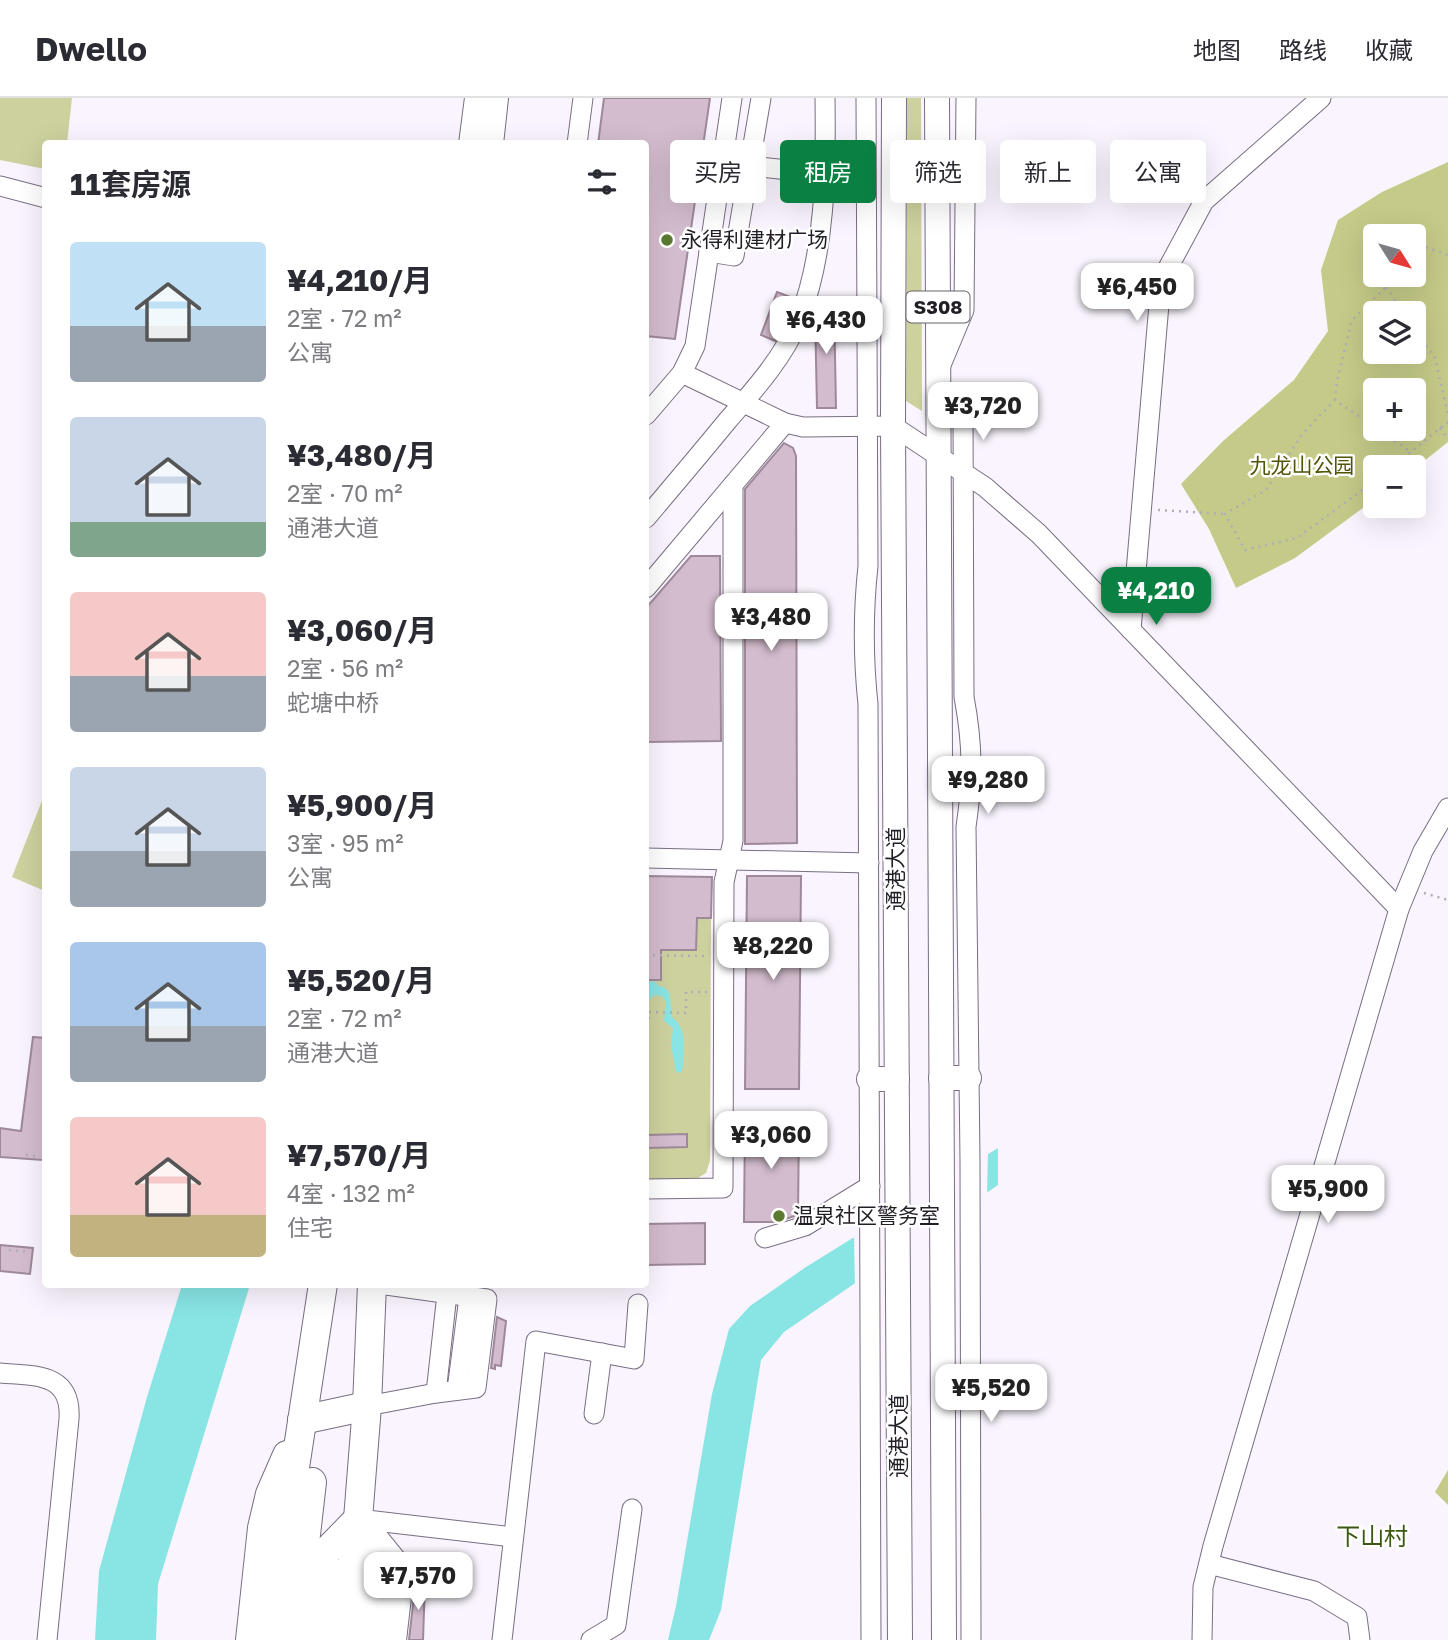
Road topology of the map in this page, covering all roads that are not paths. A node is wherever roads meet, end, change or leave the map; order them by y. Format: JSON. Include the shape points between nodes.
{"nodes":[{"id":1,"x":477,"y":98,"type":"edge"},
{"id":2,"x":496,"y":98,"type":"edge"},
{"id":3,"x":583,"y":98,"type":"edge"},
{"id":4,"x":732,"y":98,"type":"edge"},
{"id":5,"x":761,"y":98,"type":"edge"},
{"id":6,"x":825,"y":98,"type":"edge"},
{"id":7,"x":866,"y":98,"type":"edge"},
{"id":8,"x":894,"y":98,"type":"edge"},
{"id":9,"x":937,"y":98,"type":"edge"},
{"id":10,"x":966,"y":98,"type":"edge"},
{"id":11,"x":1321,"y":98,"type":"edge"},
{"id":12,"x":488,"y":140,"type":"edge"},
{"id":13,"x":488,"y":140,"type":"edge"},
{"id":14,"x":578,"y":140,"type":"edge"},
{"id":15,"x":726,"y":140,"type":"edge"},
{"id":16,"x":754,"y":140,"type":"edge"},
{"id":17,"x":826,"y":140,"type":"edge"},
{"id":18,"x":0,"y":186,"type":"edge"},
{"id":19,"x":42,"y":197,"type":"edge"},
{"id":20,"x":719,"y":203,"type":"edge"},
{"id":21,"x":728,"y":203,"type":"edge"},
{"id":22,"x":743,"y":203,"type":"edge"},
{"id":23,"x":823,"y":203,"type":"edge"},
{"id":24,"x":716,"y":253,"type":"junction"},
{"id":25,"x":682,"y":373,"type":"junction"},
{"id":26,"x":938,"y":373,"type":"junction"},
{"id":27,"x":743,"y":403,"type":"junction"},
{"id":28,"x":649,"y":412,"type":"edge"},
{"id":29,"x":963,"y":412,"type":"dead end"},
{"id":30,"x":785,"y":423,"type":"junction"},
{"id":31,"x":867,"y":426,"type":"junction"},
{"id":32,"x":893,"y":426,"type":"junction"},
{"id":33,"x":938,"y":456,"type":"junction"},
{"id":34,"x":963,"y":472,"type":"junction"},
{"id":35,"x":733,"y":485,"type":"junction"},
{"id":36,"x":649,"y":515,"type":"edge"},
{"id":37,"x":649,"y":584,"type":"edge"},
{"id":38,"x":1131,"y":630,"type":"junction"},
{"id":39,"x":1448,"y":808,"type":"edge"},
{"id":40,"x":649,"y":858,"type":"edge"},
{"id":41,"x":729,"y":860,"type":"junction"},
{"id":42,"x":869,"y":863,"type":"junction"},
{"id":43,"x":1399,"y":909,"type":"junction"},
{"id":44,"x":941,"y":1078,"type":"junction"},
{"id":45,"x":969,"y":1078,"type":"junction"},
{"id":46,"x":869,"y":1079,"type":"junction"},
{"id":47,"x":897,"y":1079,"type":"junction"},
{"id":48,"x":870,"y":1186,"type":"junction"},
{"id":49,"x":649,"y":1189,"type":"edge"},
{"id":50,"x":765,"y":1238,"type":"dead end"},
{"id":51,"x":322,"y":1288,"type":"edge"},
{"id":52,"x":372,"y":1288,"type":"edge"},
{"id":53,"x":406,"y":1288,"type":"edge"},
{"id":54,"x":447,"y":1294,"type":"junction"},
{"id":55,"x":638,"y":1304,"type":"dead end"},
{"id":56,"x":602,"y":1353,"type":"junction"},
{"id":57,"x":0,"y":1373,"type":"edge"},
{"id":58,"x":436,"y":1393,"type":"junction"},
{"id":59,"x":367,"y":1406,"type":"junction"},
{"id":60,"x":594,"y":1414,"type":"dead end"},
{"id":61,"x":302,"y":1420,"type":"junction"},
{"id":62,"x":632,"y":1508,"type":"dead end"},
{"id":63,"x":358,"y":1519,"type":"junction"},
{"id":64,"x":513,"y":1537,"type":"junction"},
{"id":65,"x":1209,"y":1564,"type":"junction"},
{"id":66,"x":47,"y":1640,"type":"edge"},
{"id":67,"x":250,"y":1640,"type":"edge"},
{"id":68,"x":262,"y":1640,"type":"edge"},
{"id":69,"x":274,"y":1640,"type":"edge"},
{"id":70,"x":284,"y":1640,"type":"edge"},
{"id":71,"x":294,"y":1640,"type":"edge"},
{"id":72,"x":309,"y":1640,"type":"edge"},
{"id":73,"x":320,"y":1640,"type":"edge"},
{"id":74,"x":330,"y":1640,"type":"edge"},
{"id":75,"x":342,"y":1640,"type":"edge"},
{"id":76,"x":354,"y":1640,"type":"edge"},
{"id":77,"x":367,"y":1640,"type":"edge"},
{"id":78,"x":379,"y":1640,"type":"edge"},
{"id":79,"x":392,"y":1640,"type":"edge"},
{"id":80,"x":502,"y":1640,"type":"edge"},
{"id":81,"x":591,"y":1640,"type":"edge"},
{"id":82,"x":872,"y":1640,"type":"edge"},
{"id":83,"x":900,"y":1640,"type":"edge"},
{"id":84,"x":944,"y":1640,"type":"edge"},
{"id":85,"x":971,"y":1640,"type":"edge"},
{"id":86,"x":1202,"y":1640,"type":"edge"},
{"id":87,"x":1360,"y":1640,"type":"edge"}],
"edges":[{"from":1,"to":12,"type":"main road"},
{"from":2,"to":13,"type":"main road"},
{"from":3,"to":14,"type":"street"},
{"from":4,"to":15,"type":"street"},
{"from":5,"to":16,"type":"street"},
{"from":6,"to":17,"type":"street"},
{"from":7,"to":31,"type":"street"},
{"from":8,"to":32,"type":"main road","name":"通港大道","number":"S308"},
{"from":9,"to":26,"type":"main road","name":"通港大道","number":"S308"},
{"from":10,"to":26,"type":"street","via":[[964,310]]},
{"from":11,"to":38,"type":"street","via":[[1204,201],[1161,281]]},
{"from":18,"to":19,"type":"street"},
{"from":20,"to":24,"type":"street"},
{"from":21,"to":24,"type":"street"},
{"from":22,"to":24,"type":"street","via":[[734,256]]},
{"from":23,"to":27,"type":"street","via":[[799,320],[775,364]]},
{"from":24,"to":25,"type":"street","via":[[695,346]]},
{"from":25,"to":27,"type":"street"},
{"from":25,"to":28,"type":"street"},
{"from":26,"to":33,"type":"main road","name":"通港大道","number":"S308"},
{"from":27,"to":30,"type":"street"},
{"from":27,"to":36,"type":"street"},
{"from":29,"to":34,"type":"street"},
{"from":30,"to":31,"type":"street"},
{"from":30,"to":35,"type":"street"},
{"from":31,"to":32,"type":"street"},
{"from":31,"to":42,"type":"street","via":[[864,666]]},
{"from":32,"to":33,"type":"street"},
{"from":32,"to":47,"type":"main road","name":"通港大道","number":"S308"},
{"from":33,"to":34,"type":"street"},
{"from":33,"to":44,"type":"main road","name":"通港大道","number":"S308"},
{"from":34,"to":38,"type":"street","via":[[1039,534]]},
{"from":34,"to":45,"type":"street","via":[[964,697],[972,738],[966,827]]},
{"from":35,"to":37,"type":"street"},
{"from":35,"to":41,"type":"street","via":[[733,841]]},
{"from":38,"to":43,"type":"street"},
{"from":39,"to":43,"type":"street","via":[[1423,851]]},
{"from":40,"to":41,"type":"street"},
{"from":41,"to":42,"type":"street"},
{"from":41,"to":49,"type":"street","via":[[724,882],[723,992],[717,1051],[723,1188]]},
{"from":42,"to":46,"type":"street"},
{"from":43,"to":65,"type":"street"},
{"from":44,"to":45,"type":"main road"},
{"from":44,"to":84,"type":"main road","name":"通港大道","number":"S308"},
{"from":45,"to":85,"type":"street"},
{"from":46,"to":47,"type":"main road"},
{"from":46,"to":48,"type":"street"},
{"from":47,"to":83,"type":"main road","name":"通港大道","number":"S308"},
{"from":48,"to":50,"type":"street","via":[[805,1226]]},
{"from":48,"to":82,"type":"street"},
{"from":51,"to":61,"type":"highway"},
{"from":52,"to":59,"type":"highway"},
{"from":53,"to":54,"type":"street"},
{"from":54,"to":58,"type":"street"},
{"from":54,"to":58,"type":"street","via":[[487,1299],[476,1388]]},
{"from":55,"to":56,"type":"street","via":[[634,1359]]},
{"from":56,"to":60,"type":"street"},
{"from":56,"to":64,"type":"street","via":[[536,1341]]},
{"from":57,"to":66,"type":"street","via":[[51,1379],[68,1399]]},
{"from":58,"to":59,"type":"street"},
{"from":59,"to":61,"type":"highway"},
{"from":59,"to":63,"type":"highway"},
{"from":61,"to":67,"type":"highway","via":[[270,1494]]},
{"from":61,"to":68,"type":"highway","via":[[282,1481]]},
{"from":61,"to":69,"type":"highway"},
{"from":61,"to":70,"type":"highway","via":[[303,1478]]},
{"from":61,"to":71,"type":"highway","via":[[312,1477]]},
{"from":62,"to":81,"type":"street","via":[[615,1625]]},
{"from":63,"to":64,"type":"street"},
{"from":63,"to":72,"type":"highway","via":[[318,1560]]},
{"from":63,"to":73,"type":"highway","via":[[329,1561]]},
{"from":63,"to":74,"type":"highway","via":[[340,1562]]},
{"from":63,"to":75,"type":"highway"},
{"from":63,"to":76,"type":"highway","via":[[363,1568]]},
{"from":63,"to":77,"type":"highway","via":[[376,1569]]},
{"from":63,"to":78,"type":"highway","via":[[388,1570]]},
{"from":63,"to":79,"type":"highway","via":[[400,1571]]},
{"from":64,"to":80,"type":"street"},
{"from":65,"to":86,"type":"street","via":[[1203,1587]]},
{"from":65,"to":87,"type":"street","via":[[1314,1591],[1357,1617]]}]}
